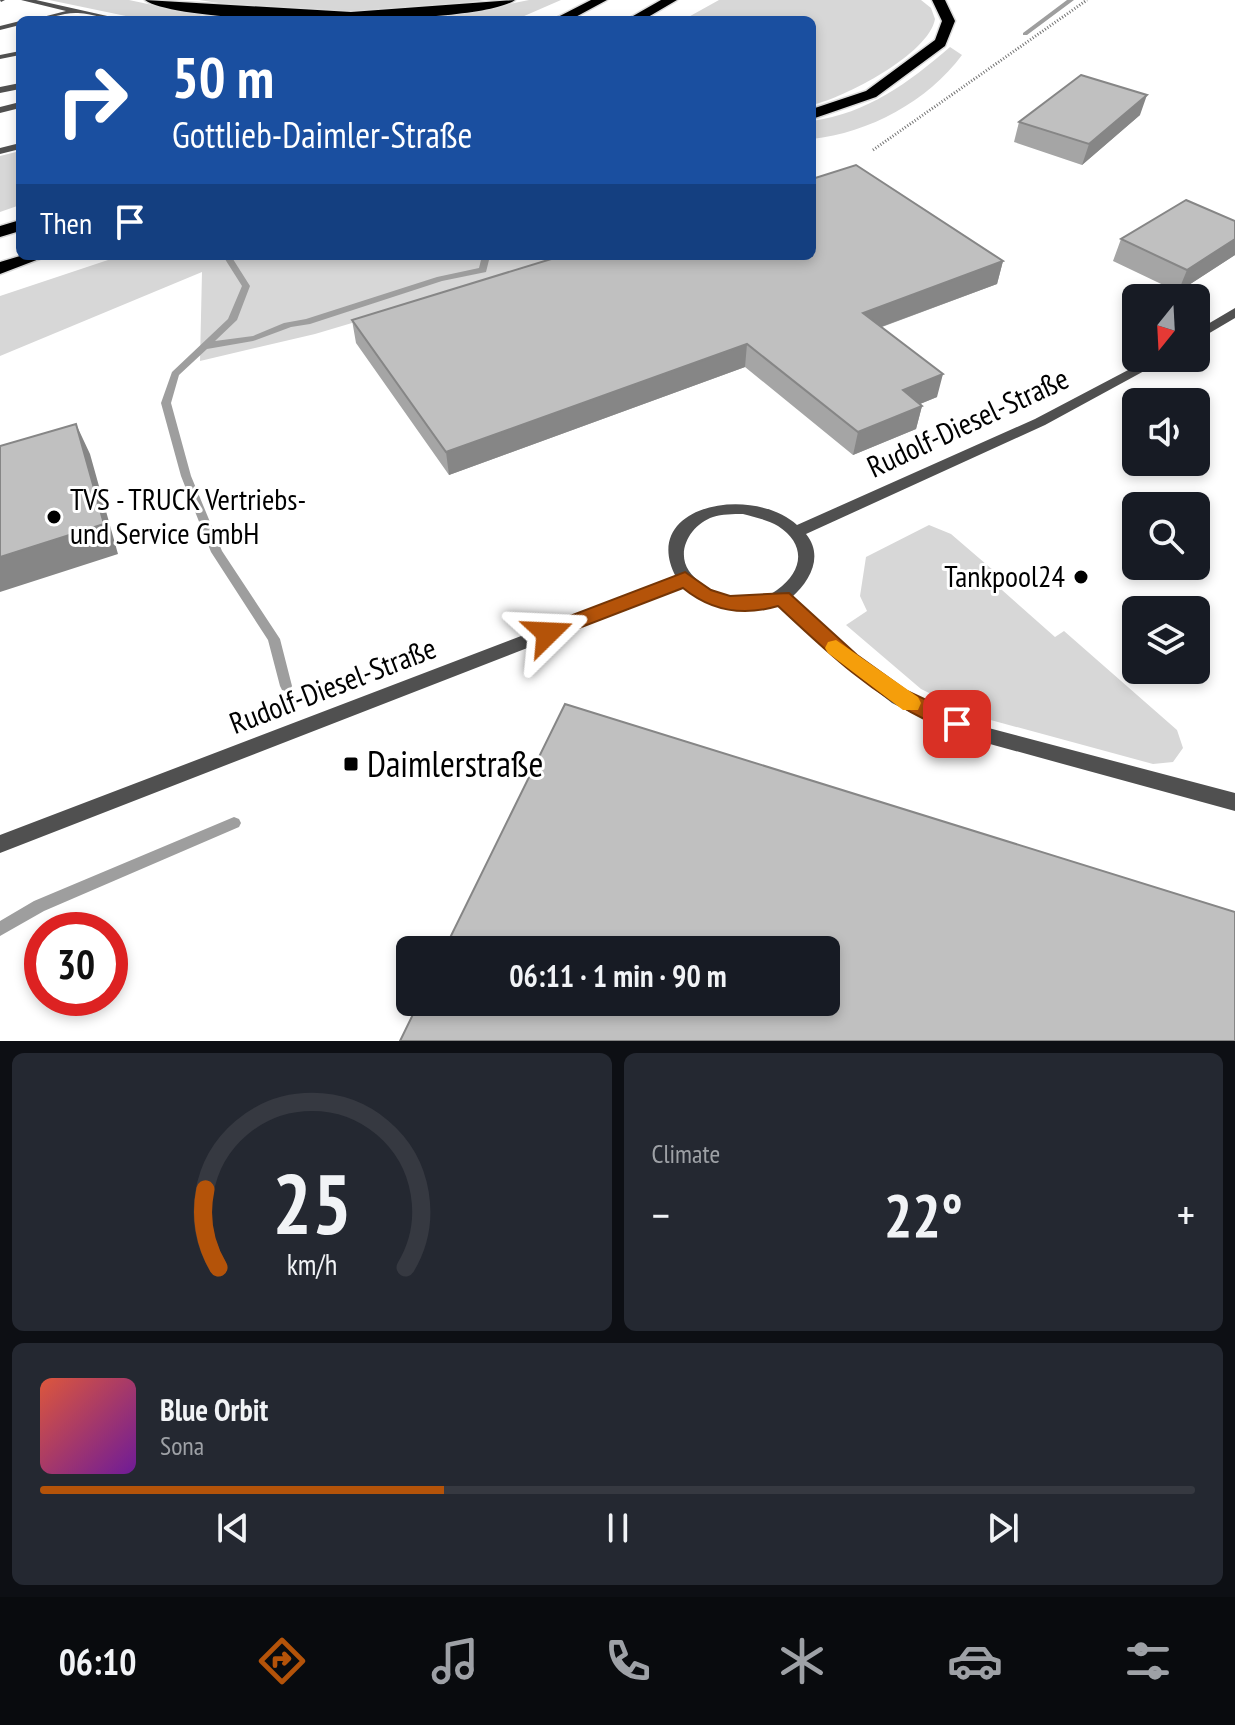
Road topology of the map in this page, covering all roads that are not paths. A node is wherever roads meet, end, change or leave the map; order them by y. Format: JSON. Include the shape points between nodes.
{"nodes":[{"id":1,"x":25,"y":0,"type":"edge"},
{"id":2,"x":151,"y":0,"type":"edge"},
{"id":3,"x":509,"y":0,"type":"edge"},
{"id":4,"x":601,"y":0,"type":"edge"},
{"id":5,"x":671,"y":0,"type":"edge"},
{"id":6,"x":683,"y":0,"type":"edge"},
{"id":7,"x":938,"y":0,"type":"edge"},
{"id":8,"x":193,"y":8,"type":"junction"},
{"id":9,"x":76,"y":11,"type":"junction"},
{"id":10,"x":649,"y":12,"type":"junction"},
{"id":11,"x":53,"y":16,"type":"edge"},
{"id":12,"x":101,"y":16,"type":"edge"},
{"id":13,"x":232,"y":16,"type":"edge"},
{"id":14,"x":279,"y":16,"type":"edge"},
{"id":15,"x":370,"y":16,"type":"edge"},
{"id":16,"x":567,"y":16,"type":"edge"},
{"id":17,"x":641,"y":16,"type":"edge"},
{"id":18,"x":816,"y":113,"type":"edge"},
{"id":19,"x":25,"y":260,"type":"edge"},
{"id":20,"x":0,"y":268,"type":"edge"},
{"id":21,"x":1235,"y":312,"type":"edge"},
{"id":22,"x":1210,"y":328,"type":"edge"},
{"id":23,"x":1135,"y":372,"type":"edge"},
{"id":24,"x":797,"y":532,"type":"junction"},
{"id":25,"x":685,"y":580,"type":"junction"},
{"id":26,"x":782,"y":598,"type":"junction"},
{"id":27,"x":1235,"y":802,"type":"edge"},
{"id":28,"x":0,"y":844,"type":"edge"}],
"edges":[{"from":1,"to":9,"type":"lane"},
{"from":2,"to":8,"type":"highway"},
{"from":3,"to":15,"type":"highway"},
{"from":4,"to":16,"type":"highway"},
{"from":5,"to":10,"type":"highway"},
{"from":6,"to":10,"type":"highway"},
{"from":7,"to":18,"type":"highway","via":[[949,18],[940,43],[871,94]]},
{"from":8,"to":13,"type":"highway"},
{"from":8,"to":14,"type":"highway"},
{"from":9,"to":11,"type":"lane"},
{"from":9,"to":12,"type":"lane"},
{"from":10,"to":17,"type":"highway"},
{"from":19,"to":20,"type":"highway"},
{"from":21,"to":22,"type":"street"},
{"from":23,"to":24,"type":"street","name":"Rudolf-Diesel-Straße","via":[[1040,422]]},
{"from":24,"to":25,"type":"street","via":[[782,520],[744,508],[705,514],[679,535],[675,550]]},
{"from":24,"to":26,"type":"street","via":[[807,548],[808,568],[799,585]]},
{"from":25,"to":26,"type":"street","via":[[704,595],[730,604],[757,605]]},
{"from":25,"to":28,"type":"street","name":"Rudolf-Diesel-Straße"},
{"from":26,"to":27,"type":"street","via":[[850,661],[899,698],[936,716],[979,733]]}]}
